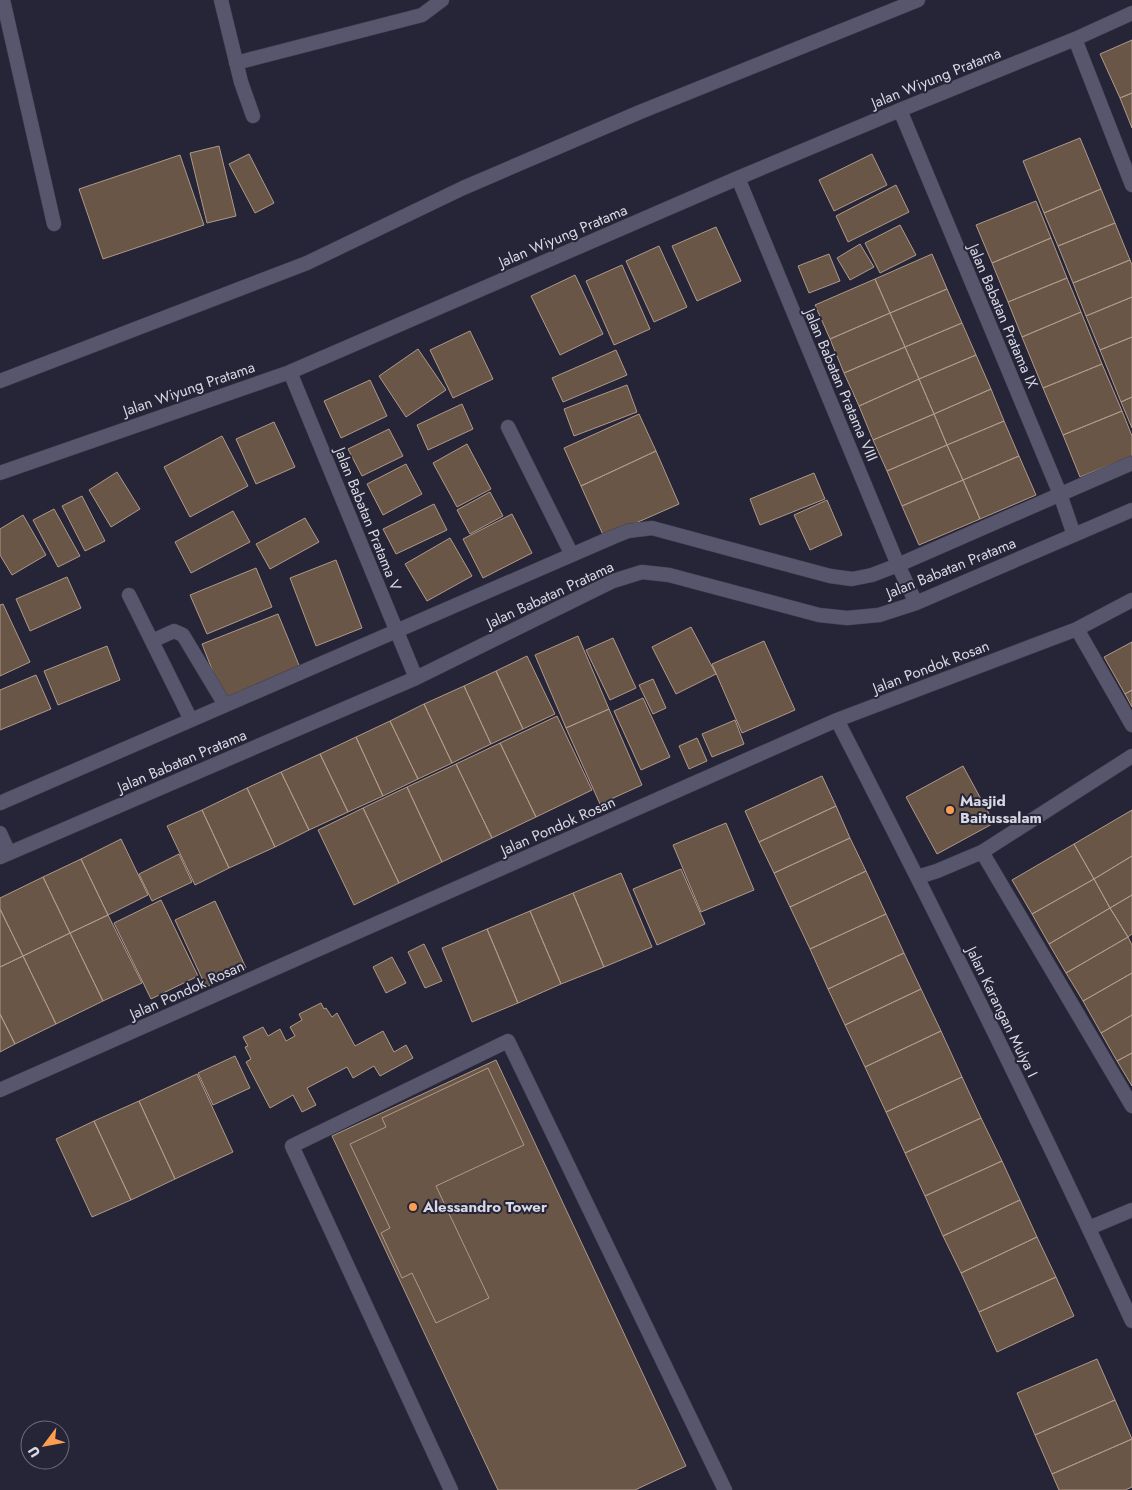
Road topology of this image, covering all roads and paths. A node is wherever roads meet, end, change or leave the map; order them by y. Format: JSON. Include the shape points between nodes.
{"nodes":[{"id":1,"x":3,"y":0,"type":"edge"},
{"id":2,"x":222,"y":0,"type":"edge"},
{"id":3,"x":442,"y":0,"type":"edge"},
{"id":4,"x":918,"y":0,"type":"edge"},
{"id":5,"x":1132,"y":13,"type":"edge"},
{"id":6,"x":1074,"y":39,"type":"junction"},
{"id":7,"x":236,"y":63,"type":"junction"},
{"id":8,"x":900,"y":110,"type":"junction"},
{"id":9,"x":253,"y":116,"type":"dead end"},
{"id":10,"x":738,"y":178,"type":"junction"},
{"id":11,"x":1132,"y":185,"type":"edge"},
{"id":12,"x":54,"y":224,"type":"dead end"},
{"id":13,"x":290,"y":372,"type":"junction"},
{"id":14,"x":0,"y":381,"type":"edge"},
{"id":15,"x":508,"y":427,"type":"dead end"},
{"id":16,"x":1132,"y":463,"type":"edge"},
{"id":17,"x":0,"y":473,"type":"edge"},
{"id":18,"x":1060,"y":494,"type":"junction"},
{"id":19,"x":1132,"y":510,"type":"edge"},
{"id":20,"x":1074,"y":535,"type":"junction"},
{"id":21,"x":572,"y":555,"type":"junction"},
{"id":22,"x":898,"y":566,"type":"junction"},
{"id":23,"x":129,"y":595,"type":"dead end"},
{"id":24,"x":1132,"y":600,"type":"edge"},
{"id":25,"x":916,"y":603,"type":"junction"},
{"id":26,"x":1077,"y":629,"type":"junction"},
{"id":27,"x":396,"y":631,"type":"junction"},
{"id":28,"x":152,"y":641,"type":"junction"},
{"id":29,"x":416,"y":678,"type":"junction"},
{"id":30,"x":225,"y":705,"type":"junction"},
{"id":31,"x":191,"y":720,"type":"junction"},
{"id":32,"x":837,"y":720,"type":"junction"},
{"id":33,"x":1132,"y":725,"type":"edge"},
{"id":34,"x":1132,"y":756,"type":"edge"},
{"id":35,"x":0,"y":803,"type":"edge"},
{"id":36,"x":0,"y":833,"type":"edge"},
{"id":37,"x":982,"y":852,"type":"junction"},
{"id":38,"x":5,"y":855,"type":"edge"},
{"id":39,"x":918,"y":877,"type":"junction"},
{"id":40,"x":0,"y":1090,"type":"edge"},
{"id":41,"x":1132,"y":1106,"type":"edge"},
{"id":42,"x":1132,"y":1210,"type":"edge"},
{"id":43,"x":1089,"y":1228,"type":"junction"},
{"id":44,"x":1132,"y":1321,"type":"edge"},
{"id":45,"x":451,"y":1490,"type":"edge"},
{"id":46,"x":725,"y":1490,"type":"edge"}],
"edges":[{"from":1,"to":12,"type":"street"},
{"from":2,"to":7,"type":"street"},
{"from":3,"to":7,"type":"street","via":[[422,15]]},
{"from":4,"to":14,"type":"street","via":[[471,184],[307,263]]},
{"from":5,"to":6,"type":"street","name":"Jalan Wiyung Pratama"},
{"from":6,"to":8,"type":"street","name":"Jalan Wiyung Pratama"},
{"from":6,"to":11,"type":"street"},
{"from":7,"to":9,"type":"street"},
{"from":8,"to":10,"type":"street","name":"Jalan Wiyung Pratama"},
{"from":8,"to":18,"type":"street","name":"Jalan Babatan Pratama IX"},
{"from":10,"to":13,"type":"street","name":"Jalan Wiyung Pratama"},
{"from":10,"to":22,"type":"street","name":"Jalan Babatan Pratama VIII"},
{"from":13,"to":17,"type":"street","name":"Jalan Wiyung Pratama"},
{"from":13,"to":27,"type":"street","name":"Jalan Babatan Pratama V"},
{"from":15,"to":21,"type":"street"},
{"from":16,"to":18,"type":"street","name":"Jalan Babatan Pratama"},
{"from":18,"to":20,"type":"street","name":"Jalan Babatan Pratama IX"},
{"from":18,"to":22,"type":"street","name":"Jalan Babatan Pratama"},
{"from":19,"to":20,"type":"street","name":"Jalan Babatan Pratama"},
{"from":20,"to":25,"type":"street","name":"Jalan Babatan Pratama"},
{"from":21,"to":22,"type":"street","name":"Jalan Babatan Pratama","via":[[628,531],[652,528],[830,576],[852,579]]},
{"from":21,"to":27,"type":"street","name":"Jalan Babatan Pratama"},
{"from":22,"to":25,"type":"street","name":"Jalan Babatan Pratama VIII"},
{"from":23,"to":28,"type":"street"},
{"from":24,"to":26,"type":"street","name":"Jalan Pondok Rosan"},
{"from":25,"to":29,"type":"street","name":"Jalan Babatan Pratama","via":[[878,615],[847,618],[819,615],[669,575],[642,572],[613,581]]},
{"from":26,"to":32,"type":"street","name":"Jalan Pondok Rosan"},
{"from":26,"to":33,"type":"street"},
{"from":27,"to":29,"type":"street","name":"Jalan Babatan Pratama V"},
{"from":27,"to":30,"type":"street","name":"Jalan Babatan Pratama"},
{"from":28,"to":30,"type":"street","via":[[174,631],[183,635]]},
{"from":28,"to":31,"type":"street"},
{"from":29,"to":38,"type":"street","name":"Jalan Babatan Pratama"},
{"from":30,"to":31,"type":"street","name":"Jalan Babatan Pratama"},
{"from":31,"to":35,"type":"street","name":"Jalan Babatan Pratama"},
{"from":32,"to":39,"type":"street","name":"Jalan Karangan Mulya I"},
{"from":32,"to":40,"type":"street","name":"Jalan Pondok Rosan"},
{"from":34,"to":37,"type":"street"},
{"from":36,"to":38,"type":"street"},
{"from":37,"to":39,"type":"street"},
{"from":37,"to":41,"type":"street"},
{"from":39,"to":43,"type":"street","name":"Jalan Karangan Mulya I"},
{"from":42,"to":43,"type":"street"},
{"from":43,"to":44,"type":"street","name":"Jalan Karangan Mulya I"},
{"from":45,"to":46,"type":"street","via":[[292,1146],[508,1042]]}]}
